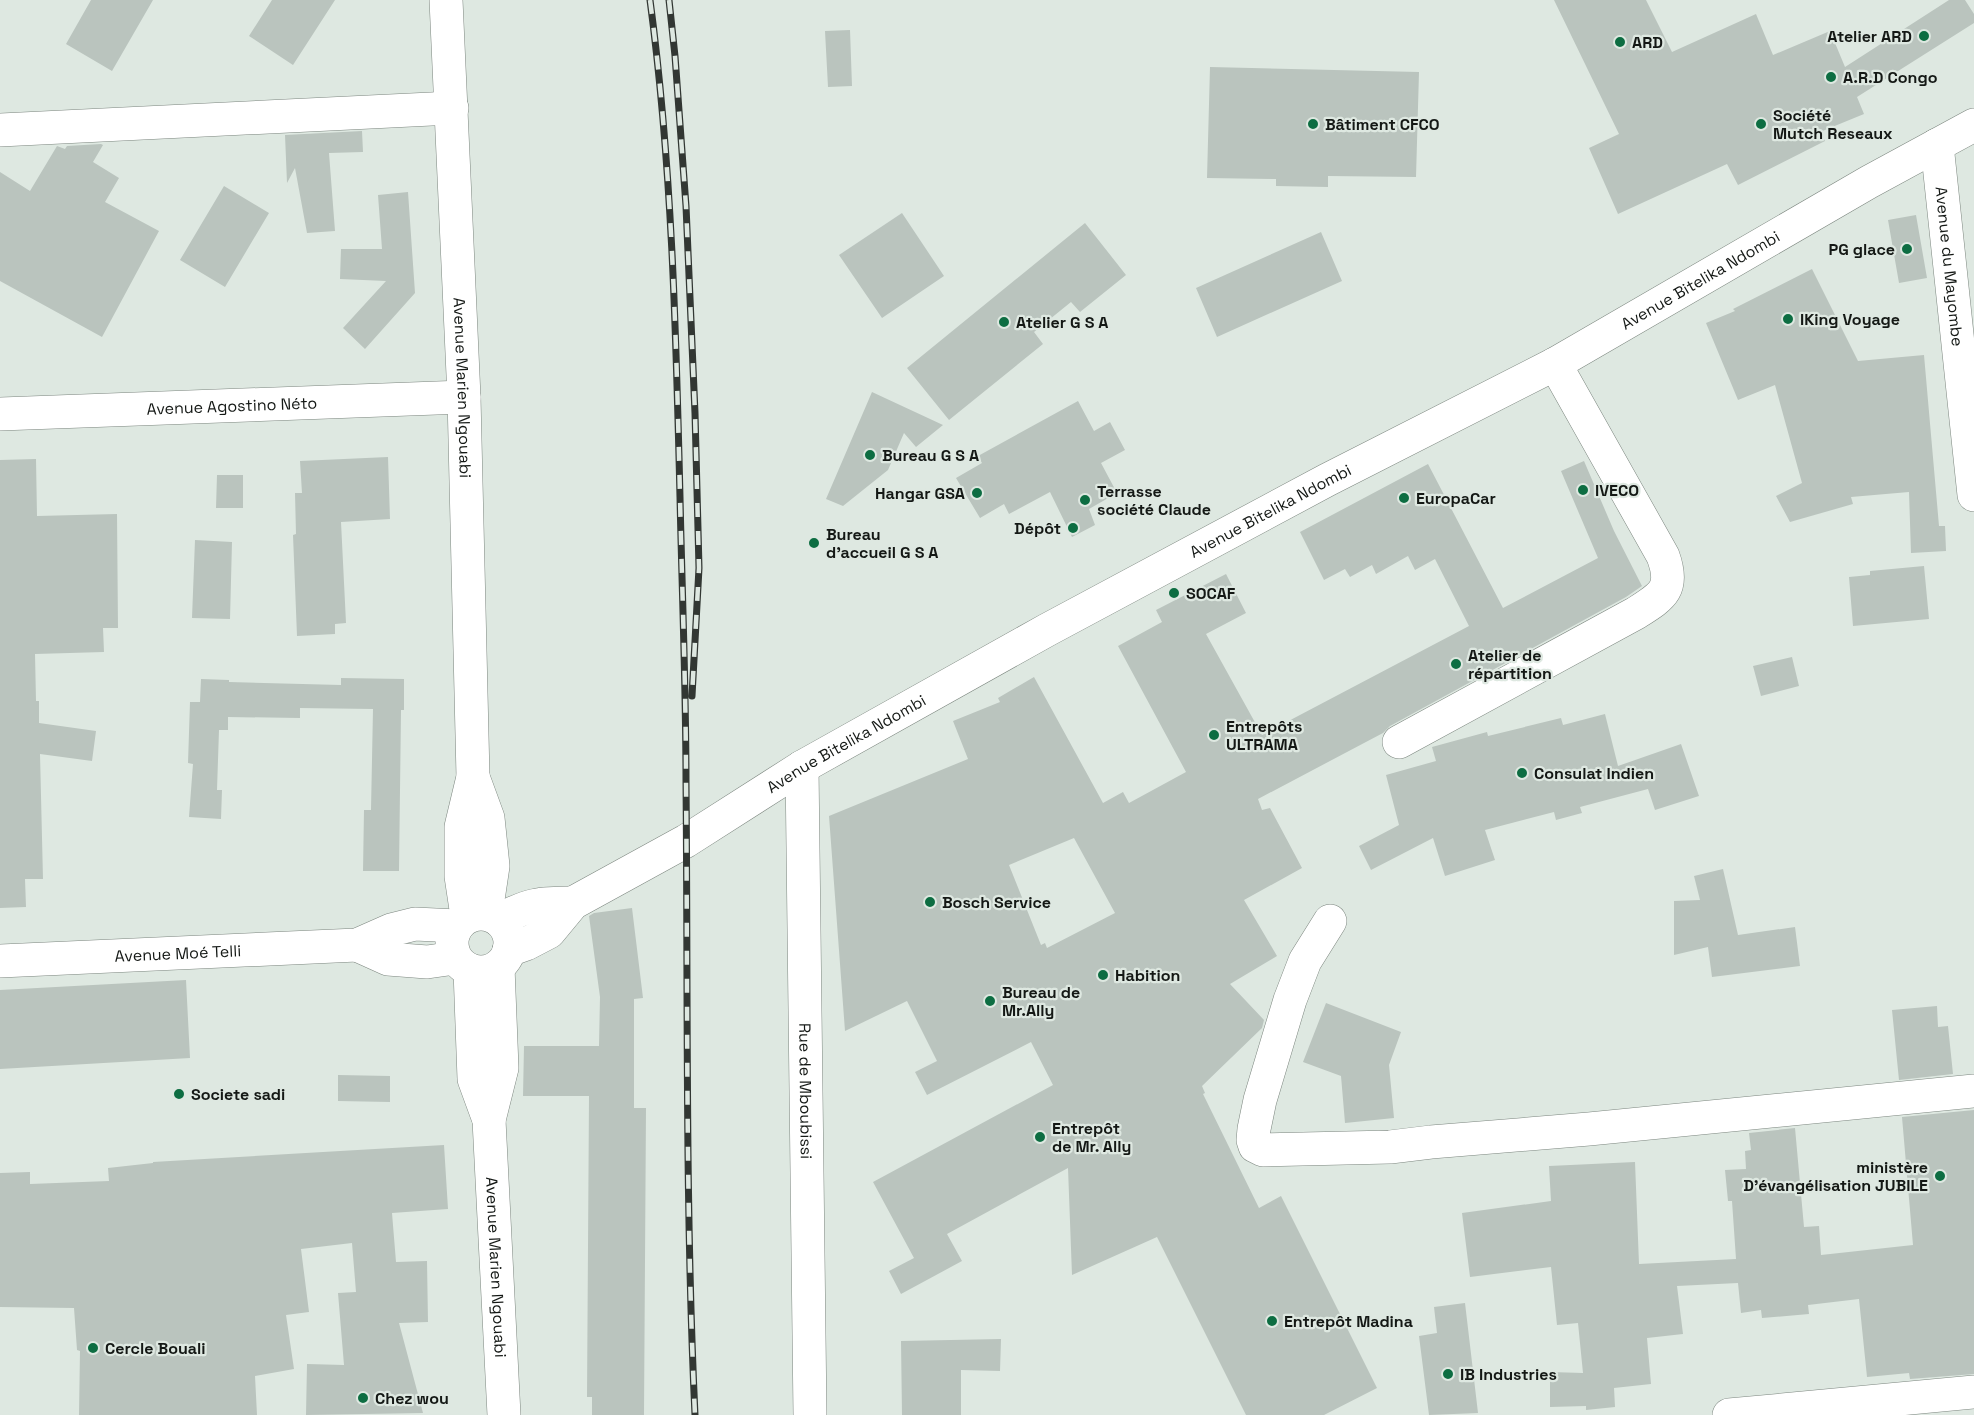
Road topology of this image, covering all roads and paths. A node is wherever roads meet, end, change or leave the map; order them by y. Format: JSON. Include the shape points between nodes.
{"nodes":[{"id":1,"x":446,"y":0,"type":"edge"},
{"id":2,"x":452,"y":108,"type":"junction"},
{"id":3,"x":1974,"y":125,"type":"edge"},
{"id":4,"x":0,"y":130,"type":"edge"},
{"id":5,"x":1937,"y":145,"type":"junction"},
{"id":6,"x":1555,"y":364,"type":"junction"},
{"id":7,"x":464,"y":397,"type":"junction"},
{"id":8,"x":0,"y":414,"type":"edge"},
{"id":9,"x":1974,"y":495,"type":"edge"},
{"id":10,"x":1399,"y":742,"type":"dead end"},
{"id":11,"x":802,"y":767,"type":"junction"},
{"id":12,"x":1330,"y":921,"type":"dead end"},
{"id":13,"x":480,"y":940,"type":"junction"},
{"id":14,"x":0,"y":961,"type":"edge"},
{"id":15,"x":1974,"y":1091,"type":"edge"},
{"id":16,"x":1974,"y":1392,"type":"edge"},
{"id":17,"x":1746,"y":1414,"type":"edge"},
{"id":18,"x":504,"y":1415,"type":"edge"},
{"id":19,"x":810,"y":1415,"type":"edge"}],
"edges":[{"from":1,"to":2,"type":"main road","name":"Avenue Marien Ngouabi"},
{"from":2,"to":4,"type":"main road"},
{"from":2,"to":7,"type":"main road","name":"Avenue Marien Ngouabi"},
{"from":3,"to":5,"type":"main road","name":"Avenue Bitelika Ndombi"},
{"from":5,"to":6,"type":"main road","name":"Avenue Bitelika Ndombi"},
{"from":5,"to":9,"type":"main road","name":"Avenue du Mayombe"},
{"from":6,"to":10,"type":"main road","via":[[1663,556],[1668,584],[1636,612]]},
{"from":6,"to":11,"type":"main road","name":"Avenue Bitelika Ndombi","via":[[1296,496]]},
{"from":7,"to":8,"type":"main road","name":"Avenue Agostino Néto"},
{"from":7,"to":13,"type":"main road","name":"Avenue Marien Ngouabi","via":[[473,777],[488,818],[493,866]]},
{"from":11,"to":13,"type":"main road","name":"Avenue Bitelika Ndombi","via":[[686,841],[573,903],[540,903],[519,910]]},
{"from":11,"to":19,"type":"main road","name":"Rue de Mboubissi"},
{"from":12,"to":15,"type":"main road","via":[[1305,961],[1278,1035],[1254,1129],[1255,1146],[1263,1150],[1390,1147]]},
{"from":13,"to":14,"type":"main road","name":"Avenue Moé Telli","via":[[415,924],[357,945]]},
{"from":13,"to":18,"type":"main road","name":"Avenue Marien Ngouabi","via":[[474,1079],[489,1120]]},
{"from":16,"to":17,"type":"main road"}]}
